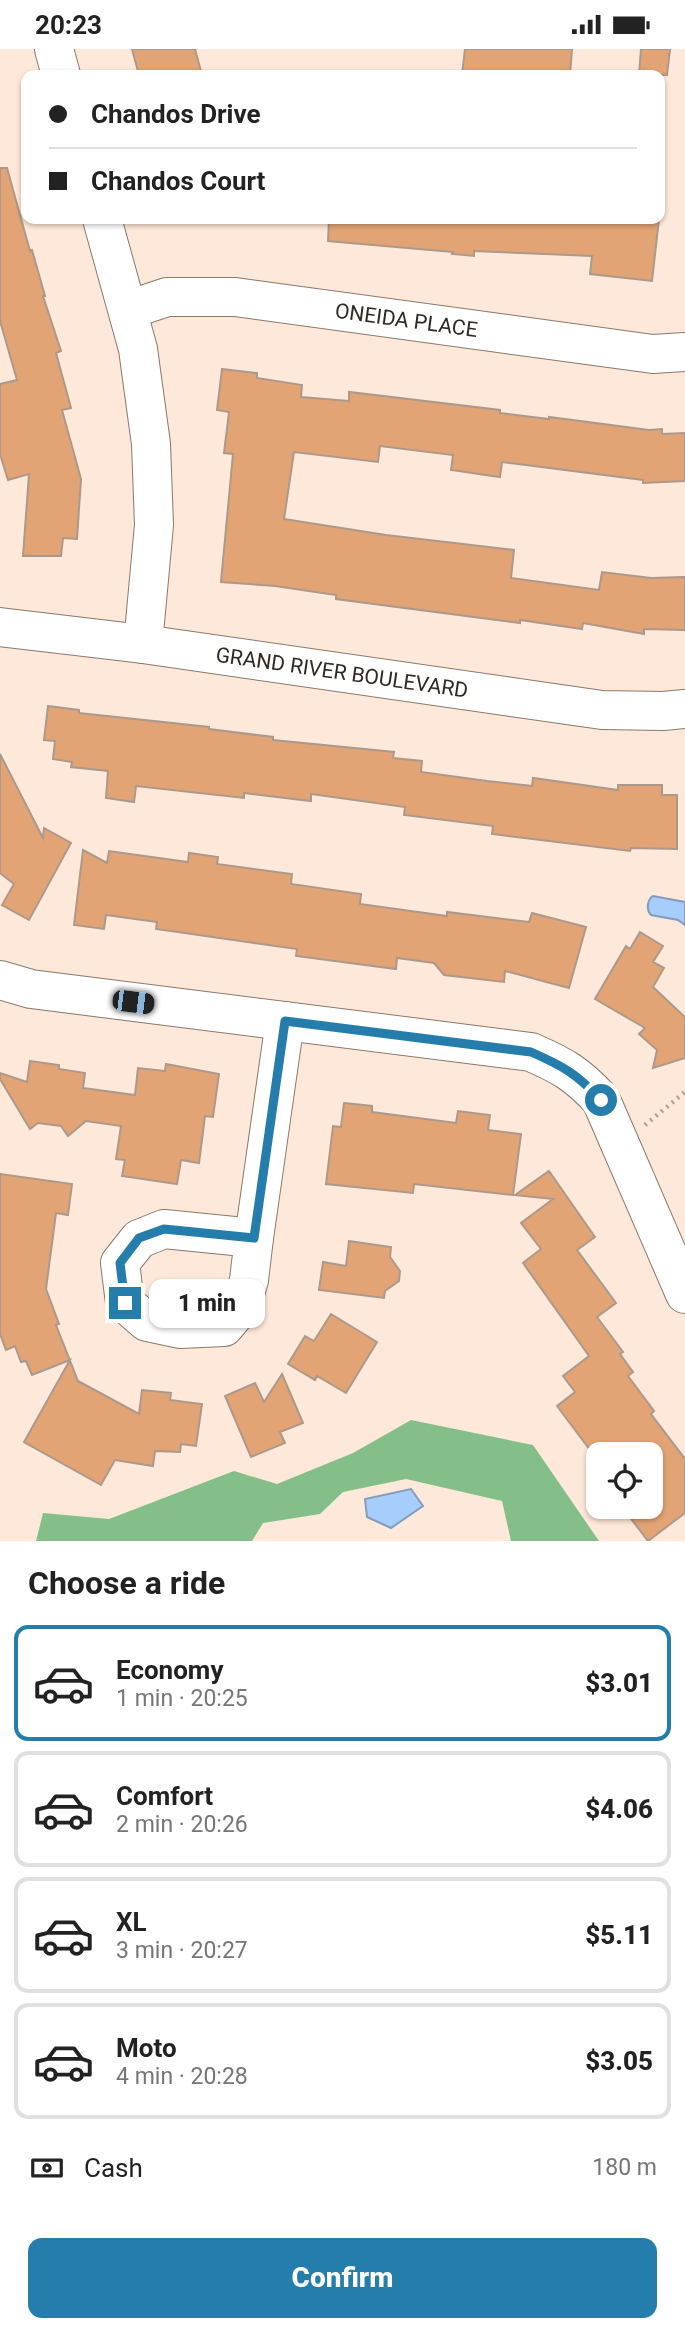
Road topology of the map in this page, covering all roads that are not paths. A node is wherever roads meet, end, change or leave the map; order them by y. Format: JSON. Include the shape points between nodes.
{"nodes":[{"id":1,"x":54,"y":49,"type":"edge"},
{"id":2,"x":60,"y":70,"type":"edge"},
{"id":3,"x":103,"y":224,"type":"edge"},
{"id":4,"x":128,"y":310,"type":"junction"},
{"id":5,"x":685,"y":352,"type":"edge"},
{"id":6,"x":0,"y":627,"type":"edge"},
{"id":7,"x":143,"y":644,"type":"junction"},
{"id":8,"x":685,"y":709,"type":"edge"},
{"id":9,"x":0,"y":980,"type":"edge"},
{"id":10,"x":285,"y":1021,"type":"junction"},
{"id":11,"x":254,"y":1238,"type":"dead end"},
{"id":12,"x":685,"y":1294,"type":"edge"}],
"edges":[{"from":1,"to":2,"type":"street"},
{"from":3,"to":4,"type":"street"},
{"from":4,"to":5,"type":"street","name":"ONEIDA PLACE","via":[[167,297],[235,297],[653,354]]},
{"from":4,"to":7,"type":"street","via":[[138,349],[152,457],[154,525]]},
{"from":6,"to":7,"type":"street","name":"GRAND RIVER BOULEVARD"},
{"from":7,"to":8,"type":"street","name":"GRAND RIVER BOULEVARD","via":[[602,710]]},
{"from":9,"to":10,"type":"street","via":[[32,989]]},
{"from":10,"to":11,"type":"street"},
{"from":10,"to":12,"type":"street","via":[[531,1052],[564,1066],[601,1100]]}]}
